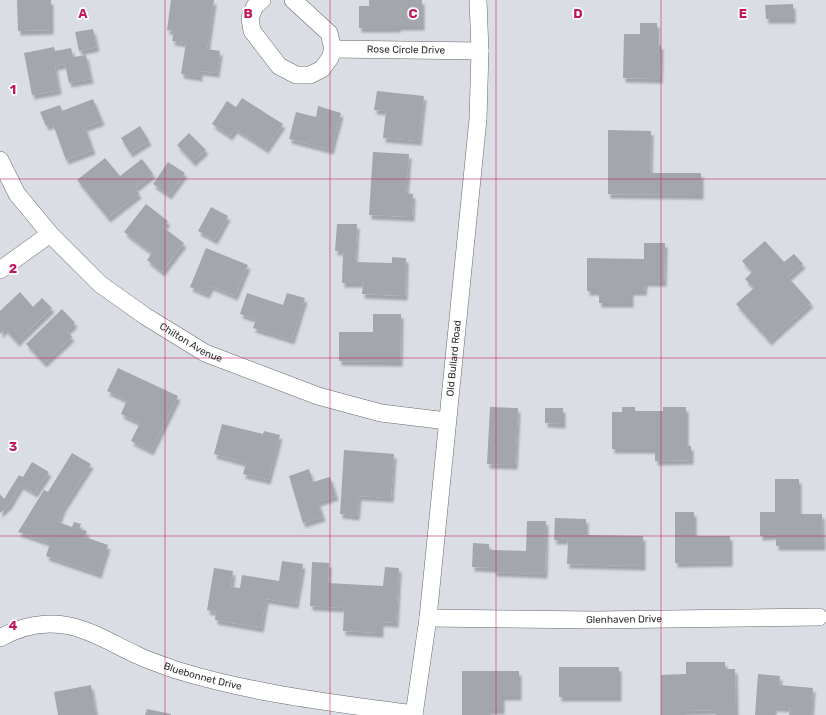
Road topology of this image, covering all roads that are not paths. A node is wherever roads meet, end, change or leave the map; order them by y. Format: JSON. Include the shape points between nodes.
{"nodes":[{"id":1,"x":262,"y":0,"type":"edge"},
{"id":2,"x":293,"y":0,"type":"edge"},
{"id":3,"x":478,"y":0,"type":"edge"},
{"id":4,"x":333,"y":49,"type":"junction"},
{"id":5,"x":480,"y":51,"type":"junction"},
{"id":6,"x":0,"y":160,"type":"edge"},
{"id":7,"x":50,"y":234,"type":"junction"},
{"id":8,"x":0,"y":270,"type":"edge"},
{"id":9,"x":447,"y":421,"type":"junction"},
{"id":10,"x":819,"y":617,"type":"dead end"},
{"id":11,"x":428,"y":618,"type":"junction"},
{"id":12,"x":0,"y":638,"type":"edge"},
{"id":13,"x":414,"y":714,"type":"edge"}],
"edges":[{"from":1,"to":4,"type":"street","via":[[255,6],[250,18],[252,31],[279,66],[296,75],[310,75],[322,68]]},
{"from":2,"to":4,"type":"street","via":[[329,33]]},
{"from":3,"to":5,"type":"street","name":"Old Bullard Road"},
{"from":4,"to":5,"type":"street","name":"Rose Circle Drive"},
{"from":5,"to":9,"type":"street","name":"Old Bullard Road","via":[[478,118]]},
{"from":6,"to":7,"type":"street","name":"Chilton Avenue","via":[[17,194]]},
{"from":7,"to":8,"type":"street"},
{"from":7,"to":9,"type":"street","name":"Chilton Avenue","via":[[100,284],[144,316],[205,353],[318,396],[381,413]]},
{"from":9,"to":11,"type":"street","name":"Old Bullard Road"},
{"from":10,"to":11,"type":"street","name":"Glenhaven Drive","via":[[594,620]]},
{"from":11,"to":13,"type":"street","name":"Old Bullard Road"},
{"from":12,"to":13,"type":"street","name":"Bluebonnet Drive","via":[[30,626],[69,626],[154,662],[200,677],[273,694]]}]}
